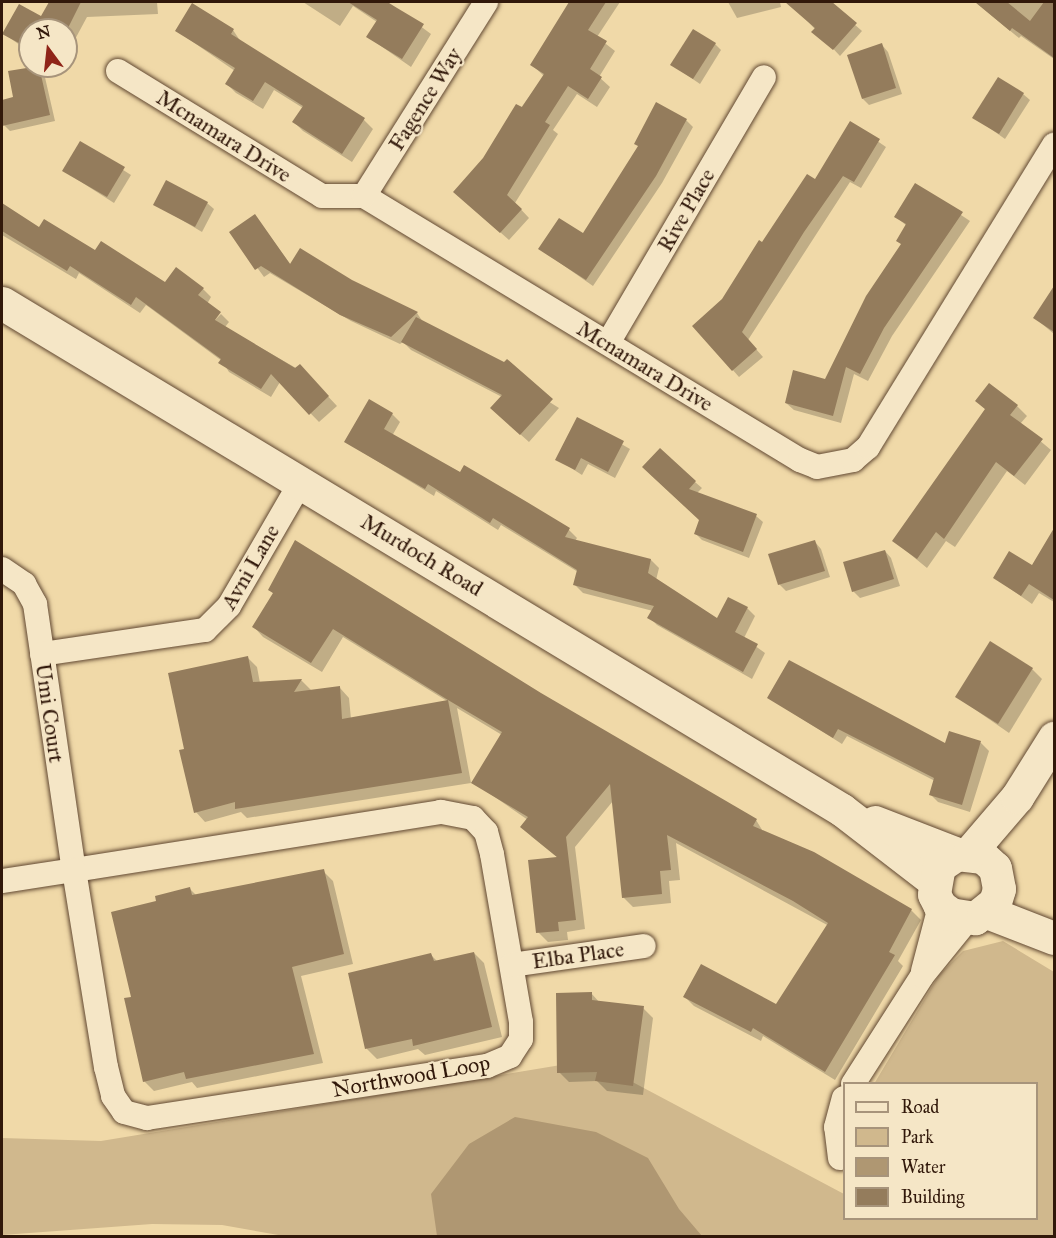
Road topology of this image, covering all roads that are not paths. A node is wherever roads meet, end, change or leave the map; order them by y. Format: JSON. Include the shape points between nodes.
{"nodes":[{"id":1,"x":486,"y":2,"type":"edge"},
{"id":2,"x":118,"y":71,"type":"dead end"},
{"id":3,"x":764,"y":77,"type":"dead end"},
{"id":4,"x":1054,"y":145,"type":"edge"},
{"id":5,"x":364,"y":196,"type":"junction"},
{"id":6,"x":2,"y":303,"type":"edge"},
{"id":7,"x":608,"y":343,"type":"junction"},
{"id":8,"x":301,"y":482,"type":"junction"},
{"id":9,"x":2,"y":569,"type":"edge"},
{"id":10,"x":42,"y":654,"type":"junction"},
{"id":11,"x":1054,"y":738,"type":"edge"},
{"id":12,"x":842,"y":810,"type":"junction"},
{"id":13,"x":74,"y":870,"type":"junction"},
{"id":14,"x":2,"y":881,"type":"edge"},
{"id":15,"x":979,"y":882,"type":"junction"},
{"id":16,"x":937,"y":893,"type":"junction"},
{"id":17,"x":1054,"y":931,"type":"edge"},
{"id":18,"x":1054,"y":938,"type":"edge"},
{"id":19,"x":644,"y":946,"type":"dead end"},
{"id":20,"x":512,"y":965,"type":"junction"},
{"id":21,"x":922,"y":976,"type":"junction"},
{"id":22,"x":854,"y":1082,"type":"edge"},
{"id":23,"x":843,"y":1102,"type":"edge"},
{"id":24,"x":840,"y":1158,"type":"dead end"}],
"edges":[{"from":1,"to":5,"type":"street","name":"Fagence Way"},
{"from":2,"to":5,"type":"street","name":"Mcnamara Drive","via":[[322,196]]},
{"from":3,"to":7,"type":"street","name":"Rive Place"},
{"from":4,"to":7,"type":"street","name":"Mcnamara Drive","via":[[874,438],[853,460],[817,467],[800,460]]},
{"from":5,"to":7,"type":"street","name":"Mcnamara Drive"},
{"from":6,"to":8,"type":"main road","name":"Murdoch Road"},
{"from":8,"to":10,"type":"street","name":"Avni Lane","via":[[229,606],[205,630]]},
{"from":8,"to":12,"type":"main road","name":"Murdoch Road"},
{"from":9,"to":10,"type":"street","name":"Umi Court","via":[[24,584],[35,604]]},
{"from":10,"to":13,"type":"street","name":"Umi Court"},
{"from":11,"to":15,"type":"main road","via":[[1017,797]]},
{"from":12,"to":15,"type":"main road","name":"Murdoch Road"},
{"from":12,"to":16,"type":"main road","name":"Murdoch Road"},
{"from":13,"to":14,"type":"street","name":"Northwood Loop"},
{"from":13,"to":20,"type":"street","name":"Northwood Loop","via":[[441,812],[473,818],[486,832],[492,854]]},
{"from":13,"to":20,"type":"street","name":"Northwood Loop","via":[[113,1096],[124,1112],[147,1118],[487,1066],[510,1056],[520,1039]]},
{"from":15,"to":16,"type":"main road","name":"Murdoch Road","via":[[951,914]]},
{"from":15,"to":16,"type":"main road","via":[[939,866]]},
{"from":15,"to":17,"type":"main road","name":"Murdoch Road"},
{"from":15,"to":18,"type":"main road","name":"Murdoch Road"},
{"from":15,"to":21,"type":"street"},
{"from":16,"to":21,"type":"street"},
{"from":19,"to":20,"type":"street","name":"Elba Place"},
{"from":21,"to":22,"type":"street"},
{"from":23,"to":24,"type":"street","via":[[836,1126]]}]}
